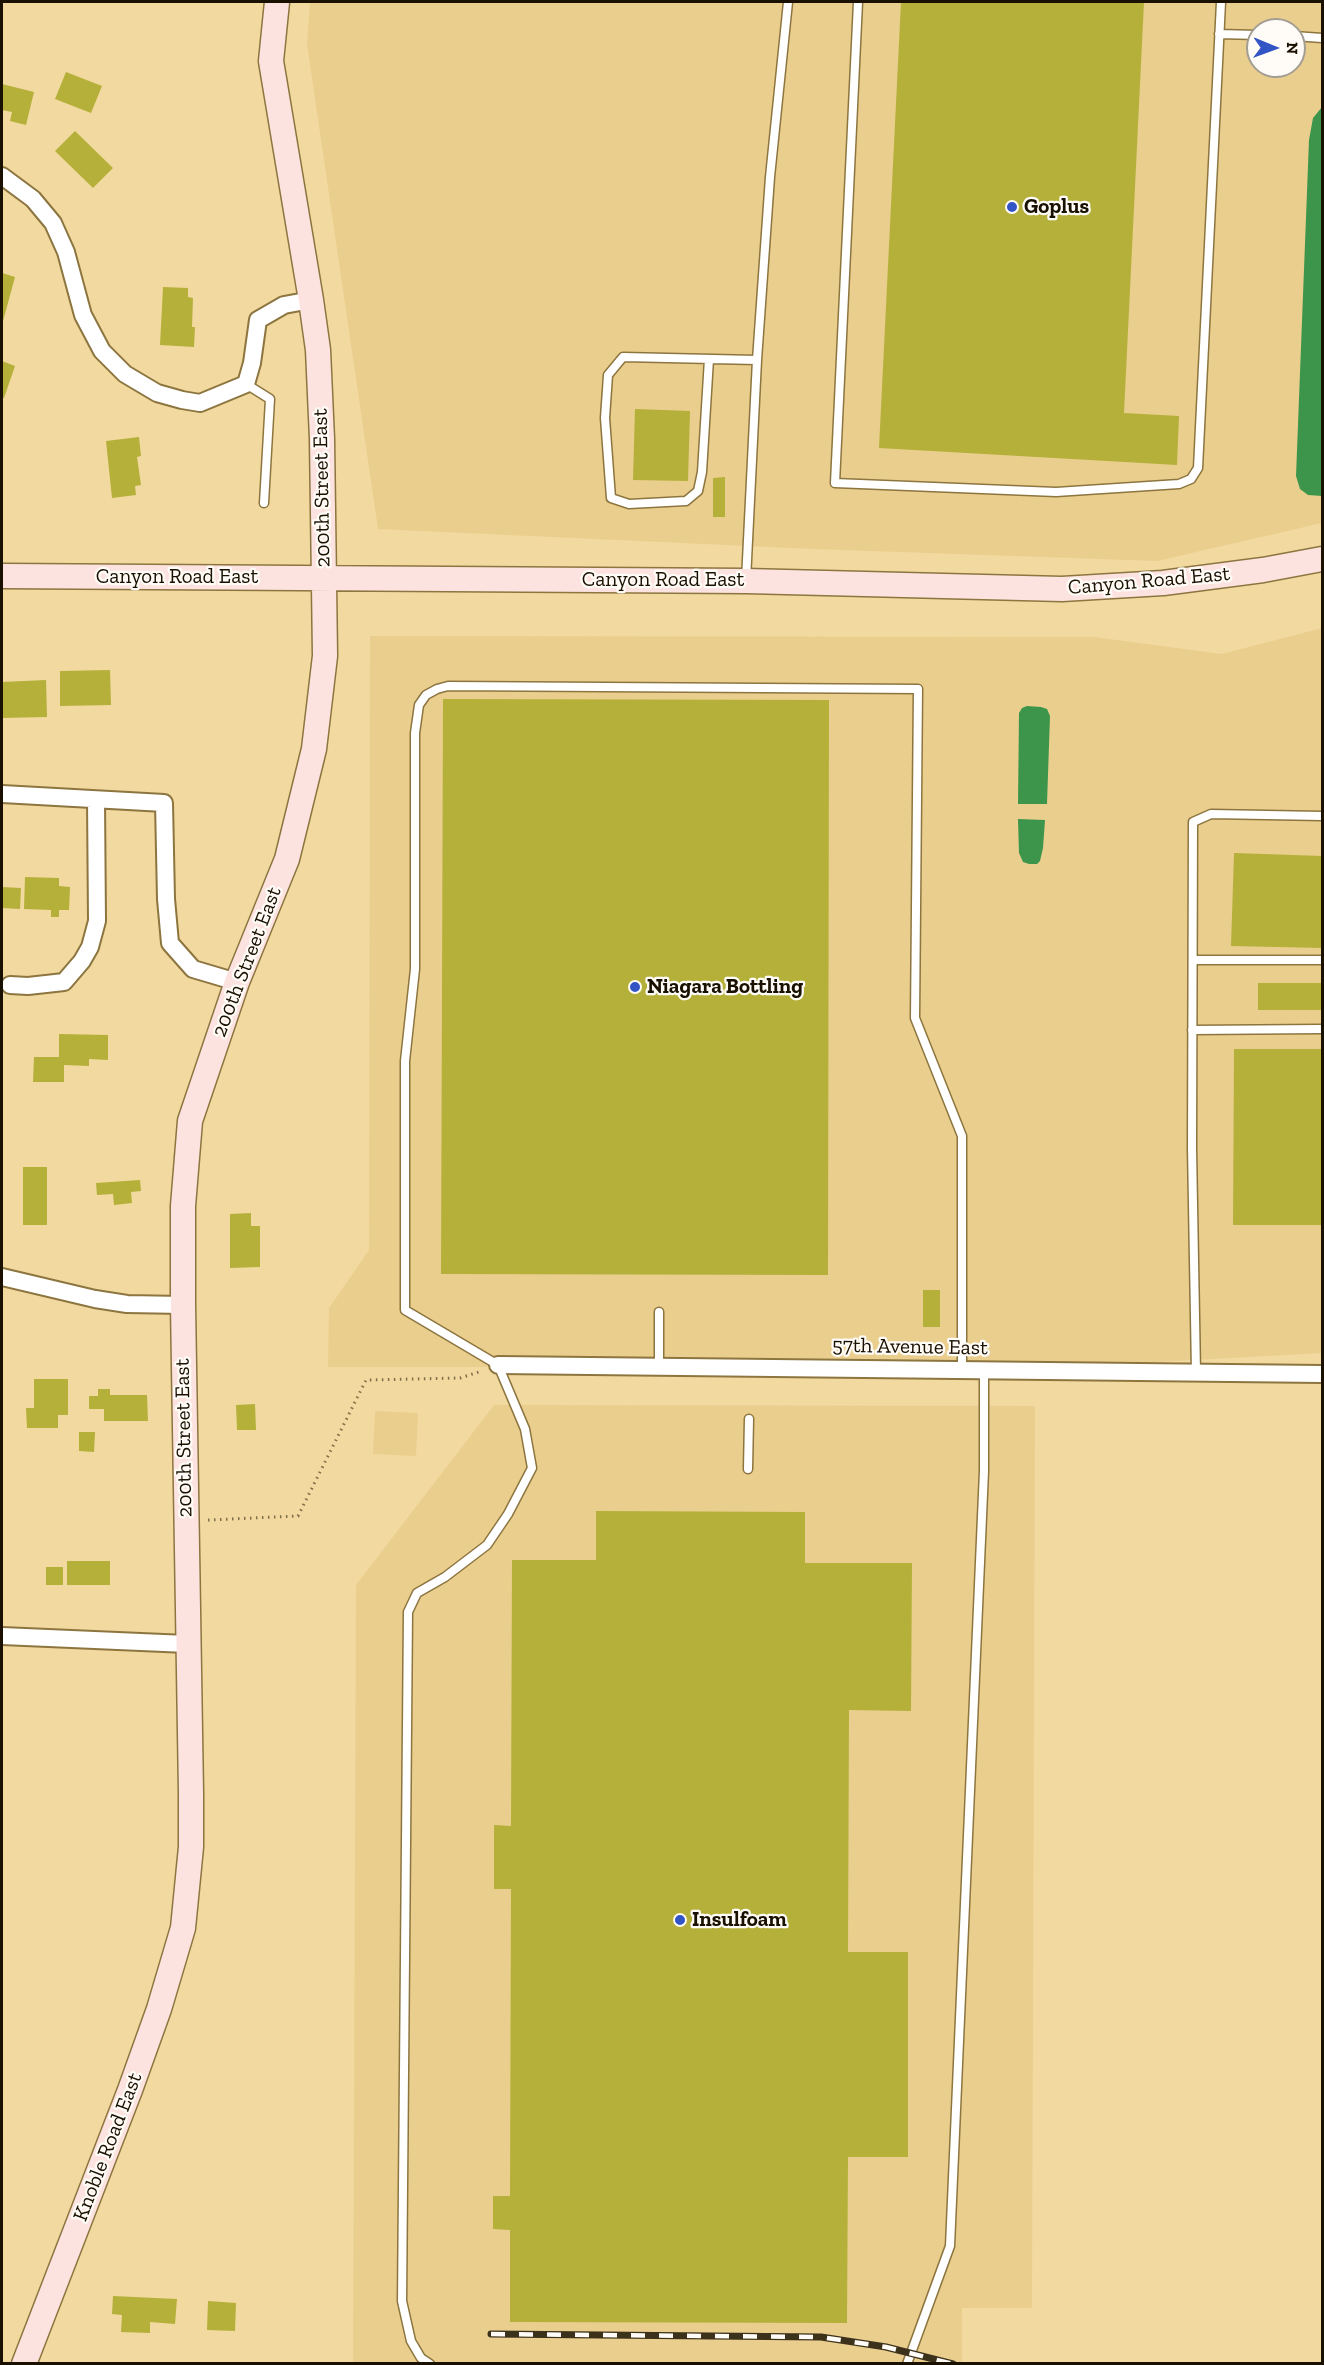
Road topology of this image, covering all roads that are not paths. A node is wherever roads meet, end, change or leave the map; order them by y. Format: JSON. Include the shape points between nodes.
{"nodes":[{"id":1,"x":277,"y":2,"type":"edge"},
{"id":2,"x":788,"y":2,"type":"edge"},
{"id":3,"x":858,"y":2,"type":"edge"},
{"id":4,"x":1221,"y":2,"type":"edge"},
{"id":5,"x":1219,"y":34,"type":"junction"},
{"id":6,"x":1246,"y":35,"type":"edge"},
{"id":7,"x":1306,"y":37,"type":"edge"},
{"id":8,"x":1323,"y":38,"type":"edge"},
{"id":9,"x":2,"y":176,"type":"edge"},
{"id":10,"x":311,"y":300,"type":"junction"},
{"id":11,"x":709,"y":359,"type":"junction"},
{"id":12,"x":757,"y":360,"type":"junction"},
{"id":13,"x":246,"y":384,"type":"junction"},
{"id":14,"x":264,"y":503,"type":"dead end"},
{"id":15,"x":1323,"y":559,"type":"edge"},
{"id":16,"x":2,"y":576,"type":"edge"},
{"id":17,"x":325,"y":578,"type":"junction"},
{"id":18,"x":746,"y":581,"type":"junction"},
{"id":19,"x":2,"y":794,"type":"edge"},
{"id":20,"x":96,"y":800,"type":"junction"},
{"id":21,"x":1323,"y":816,"type":"edge"},
{"id":22,"x":1193,"y":960,"type":"junction"},
{"id":23,"x":1323,"y":960,"type":"edge"},
{"id":24,"x":237,"y":982,"type":"junction"},
{"id":25,"x":10,"y":985,"type":"dead end"},
{"id":26,"x":1323,"y":1029,"type":"edge"},
{"id":27,"x":1192,"y":1030,"type":"junction"},
{"id":28,"x":2,"y":1277,"type":"edge"},
{"id":29,"x":183,"y":1305,"type":"junction"},
{"id":30,"x":659,"y":1312,"type":"dead end"},
{"id":31,"x":498,"y":1365,"type":"junction"},
{"id":32,"x":659,"y":1367,"type":"junction"},
{"id":33,"x":962,"y":1370,"type":"junction"},
{"id":34,"x":984,"y":1370,"type":"junction"},
{"id":35,"x":1197,"y":1373,"type":"junction"},
{"id":36,"x":1323,"y":1374,"type":"edge"},
{"id":37,"x":749,"y":1419,"type":"dead end"},
{"id":38,"x":748,"y":1469,"type":"dead end"},
{"id":39,"x":2,"y":1636,"type":"edge"},
{"id":40,"x":187,"y":1644,"type":"junction"},
{"id":41,"x":183,"y":1928,"type":"joint"},
{"id":42,"x":24,"y":2364,"type":"edge"},
{"id":43,"x":430,"y":2364,"type":"edge"},
{"id":44,"x":907,"y":2364,"type":"edge"}],
"edges":[{"from":1,"to":10,"type":"street","name":"200th Street East","via":[[271,61]]},
{"from":2,"to":12,"type":"lane"},
{"from":3,"to":5,"type":"lane","via":[[835,483],[1056,492],[1179,484],[1191,479],[1198,468]]},
{"from":4,"to":5,"type":"lane"},
{"from":5,"to":6,"type":"lane"},
{"from":7,"to":8,"type":"lane"},
{"from":9,"to":13,"type":"street","via":[[33,199],[53,223],[91,333],[107,357],[125,374],[157,393],[200,402]]},
{"from":10,"to":13,"type":"street","via":[[284,305],[258,320]]},
{"from":10,"to":17,"type":"street","name":"200th Street East","via":[[318,350]]},
{"from":11,"to":11,"type":"lane","via":[[623,357],[608,375],[605,418],[610,498],[629,504],[686,501],[698,491]]},
{"from":11,"to":12,"type":"lane"},
{"from":12,"to":18,"type":"lane"},
{"from":13,"to":14,"type":"lane","via":[[270,399]]},
{"from":15,"to":18,"type":"street","name":"Canyon Road East","via":[[1163,583],[1062,589]]},
{"from":16,"to":17,"type":"street","name":"Canyon Road East"},
{"from":17,"to":18,"type":"street","name":"Canyon Road East"},
{"from":17,"to":24,"type":"street","name":"200th Street East","via":[[325,656],[314,749],[287,859]]},
{"from":19,"to":20,"type":"street"},
{"from":20,"to":24,"type":"street","via":[[164,803],[170,943],[193,969]]},
{"from":20,"to":25,"type":"street","via":[[97,921],[90,947],[64,982]]},
{"from":21,"to":22,"type":"lane","via":[[1210,814],[1193,822]]},
{"from":22,"to":23,"type":"lane"},
{"from":22,"to":27,"type":"lane"},
{"from":24,"to":29,"type":"street","name":"200th Street East","via":[[190,1121],[183,1206]]},
{"from":26,"to":27,"type":"lane"},
{"from":27,"to":35,"type":"lane"},
{"from":28,"to":29,"type":"street","via":[[127,1304]]},
{"from":29,"to":40,"type":"street","name":"200th Street East"},
{"from":30,"to":32,"type":"lane"},
{"from":31,"to":32,"type":"street","name":"57th Avenue East"},
{"from":31,"to":33,"type":"lane","via":[[405,1310],[405,1061],[415,969],[415,733],[419,705],[426,695],[448,686],[918,689],[915,1017],[962,1136]]},
{"from":31,"to":43,"type":"lane","via":[[525,1429],[531,1468],[487,1545],[417,1593],[408,1612],[402,2301],[411,2342]]},
{"from":32,"to":33,"type":"street","name":"57th Avenue East"},
{"from":33,"to":34,"type":"street","name":"57th Avenue East"},
{"from":34,"to":35,"type":"street","name":"57th Avenue East"},
{"from":34,"to":44,"type":"lane","via":[[984,1471],[950,2246]]},
{"from":35,"to":36,"type":"street","name":"57th Avenue East"},
{"from":37,"to":38,"type":"lane"},
{"from":39,"to":40,"type":"street"},
{"from":40,"to":41,"type":"street","name":"200th Street East","via":[[191,1847]]},
{"from":41,"to":42,"type":"street","name":"Knoble Road East","via":[[134,2080]]}]}
